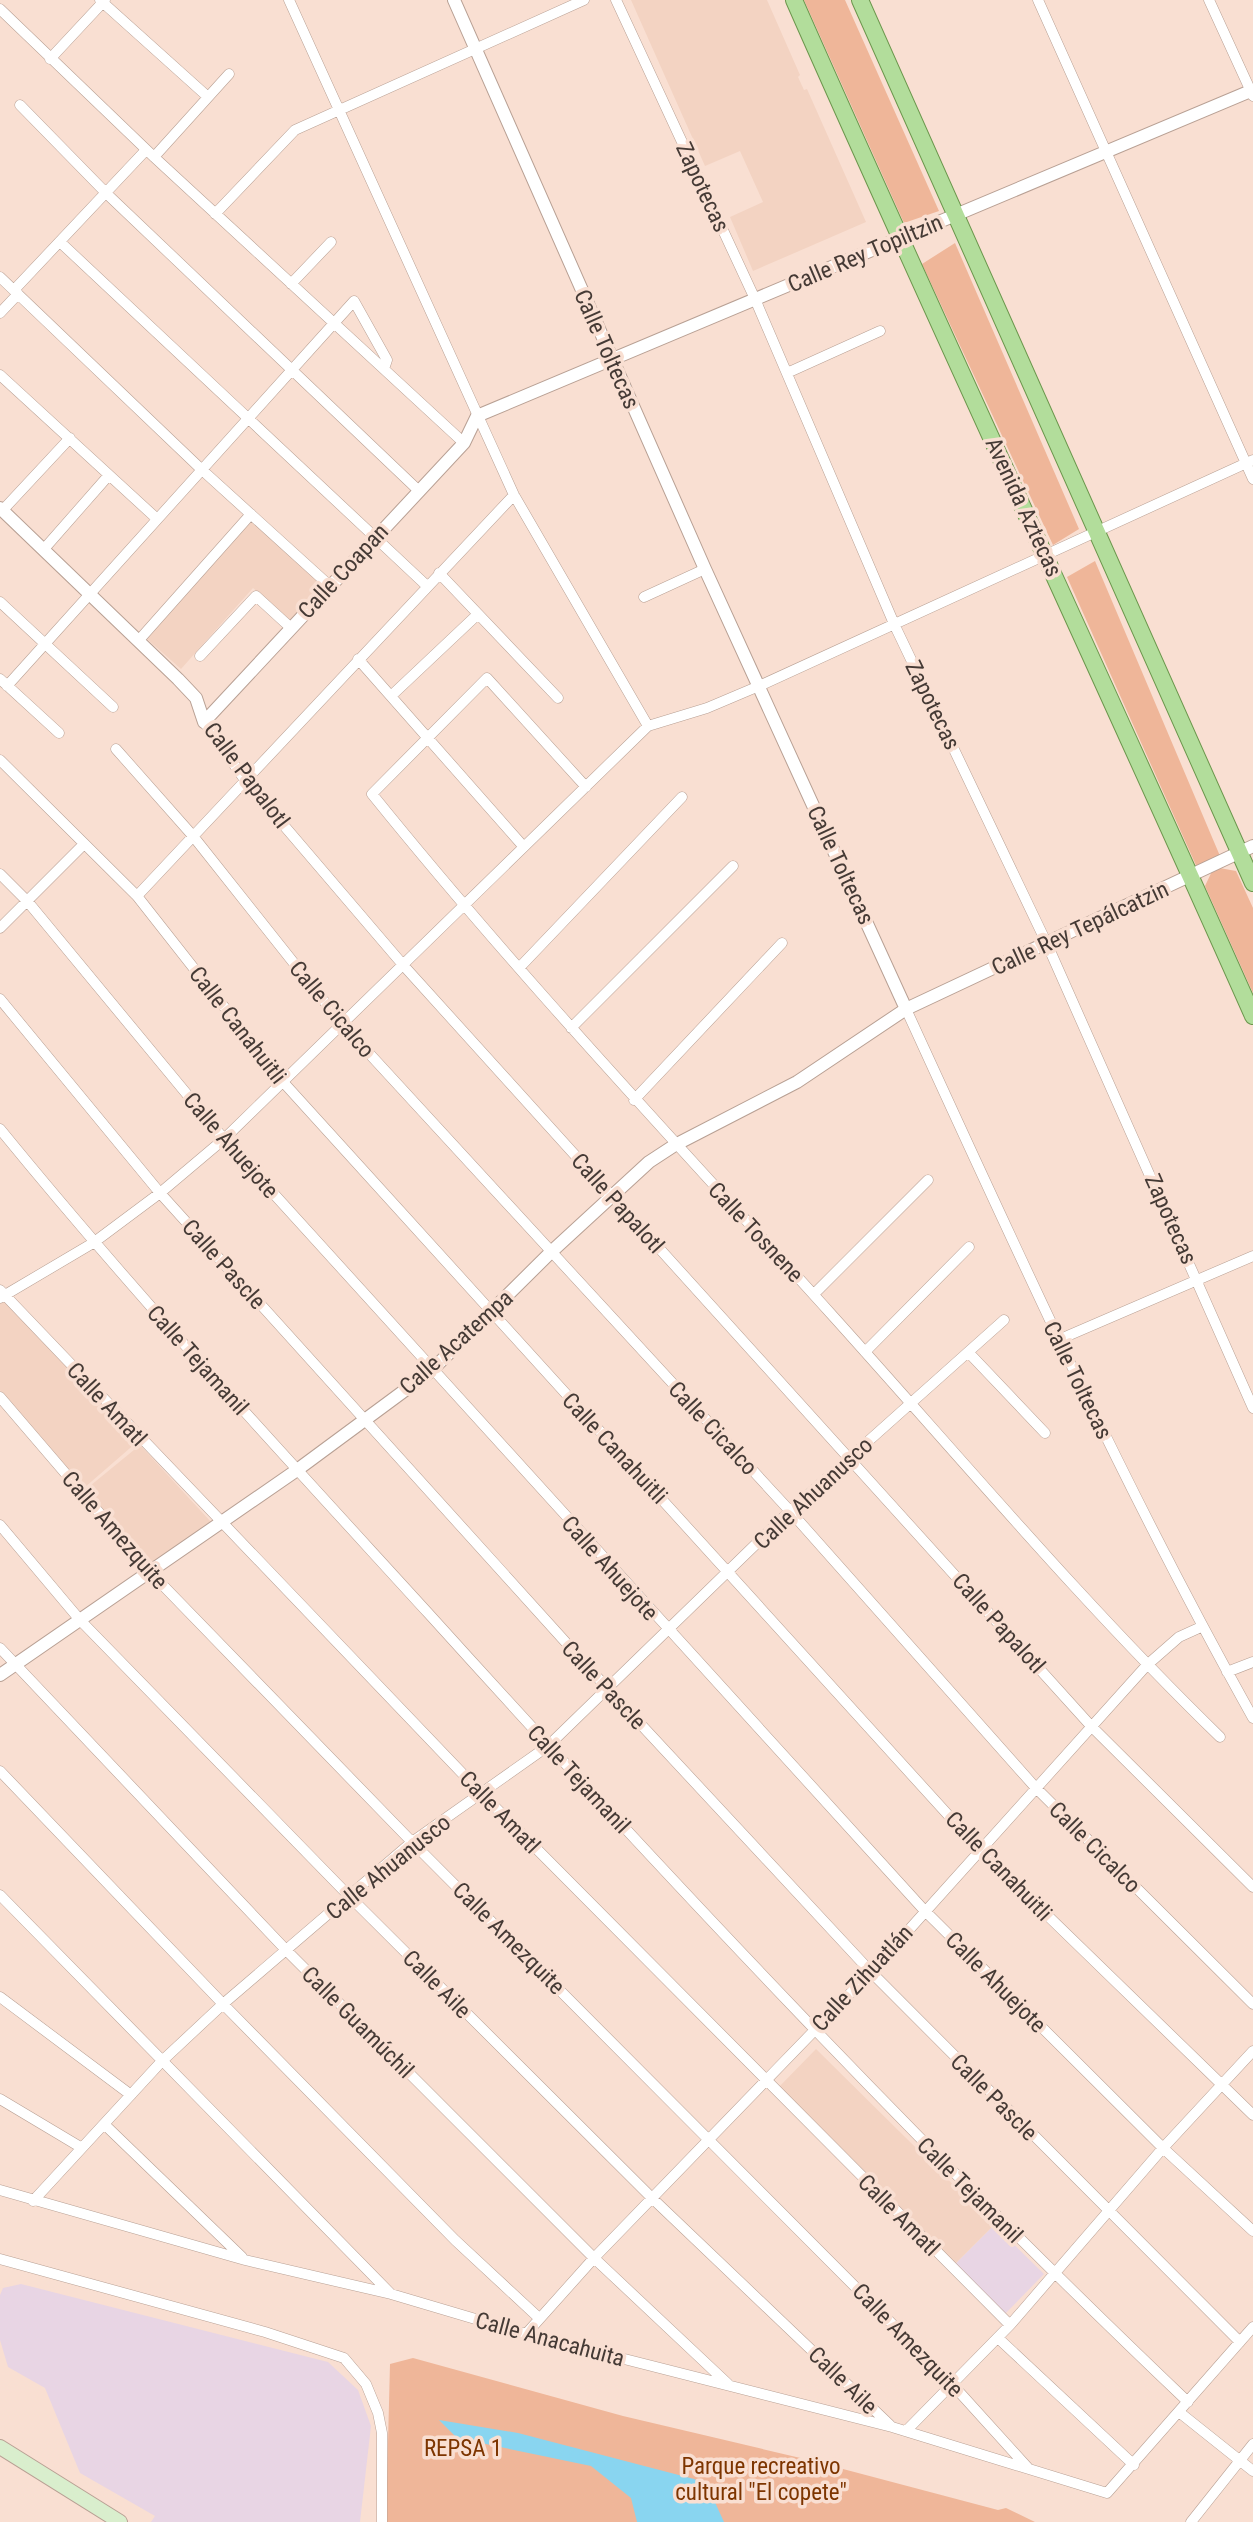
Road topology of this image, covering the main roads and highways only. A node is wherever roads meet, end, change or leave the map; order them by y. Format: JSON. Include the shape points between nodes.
{"nodes":[{"id":1,"x":794,"y":0,"type":"edge"},
{"id":2,"x":860,"y":0,"type":"edge"},
{"id":3,"x":1246,"y":849,"type":"edge"},
{"id":4,"x":1253,"y":883,"type":"edge"},
{"id":5,"x":1253,"y":1016,"type":"edge"},
{"id":6,"x":0,"y":2447,"type":"edge"},
{"id":7,"x":120,"y":2522,"type":"edge"}],
"edges":[{"from":1,"to":5,"type":"main road","name":"Avenida Aztecas"},
{"from":2,"to":3,"type":"main road","via":[[1097,533]]},
{"from":3,"to":4,"type":"main road"},
{"from":6,"to":7,"type":"main road"}]}
